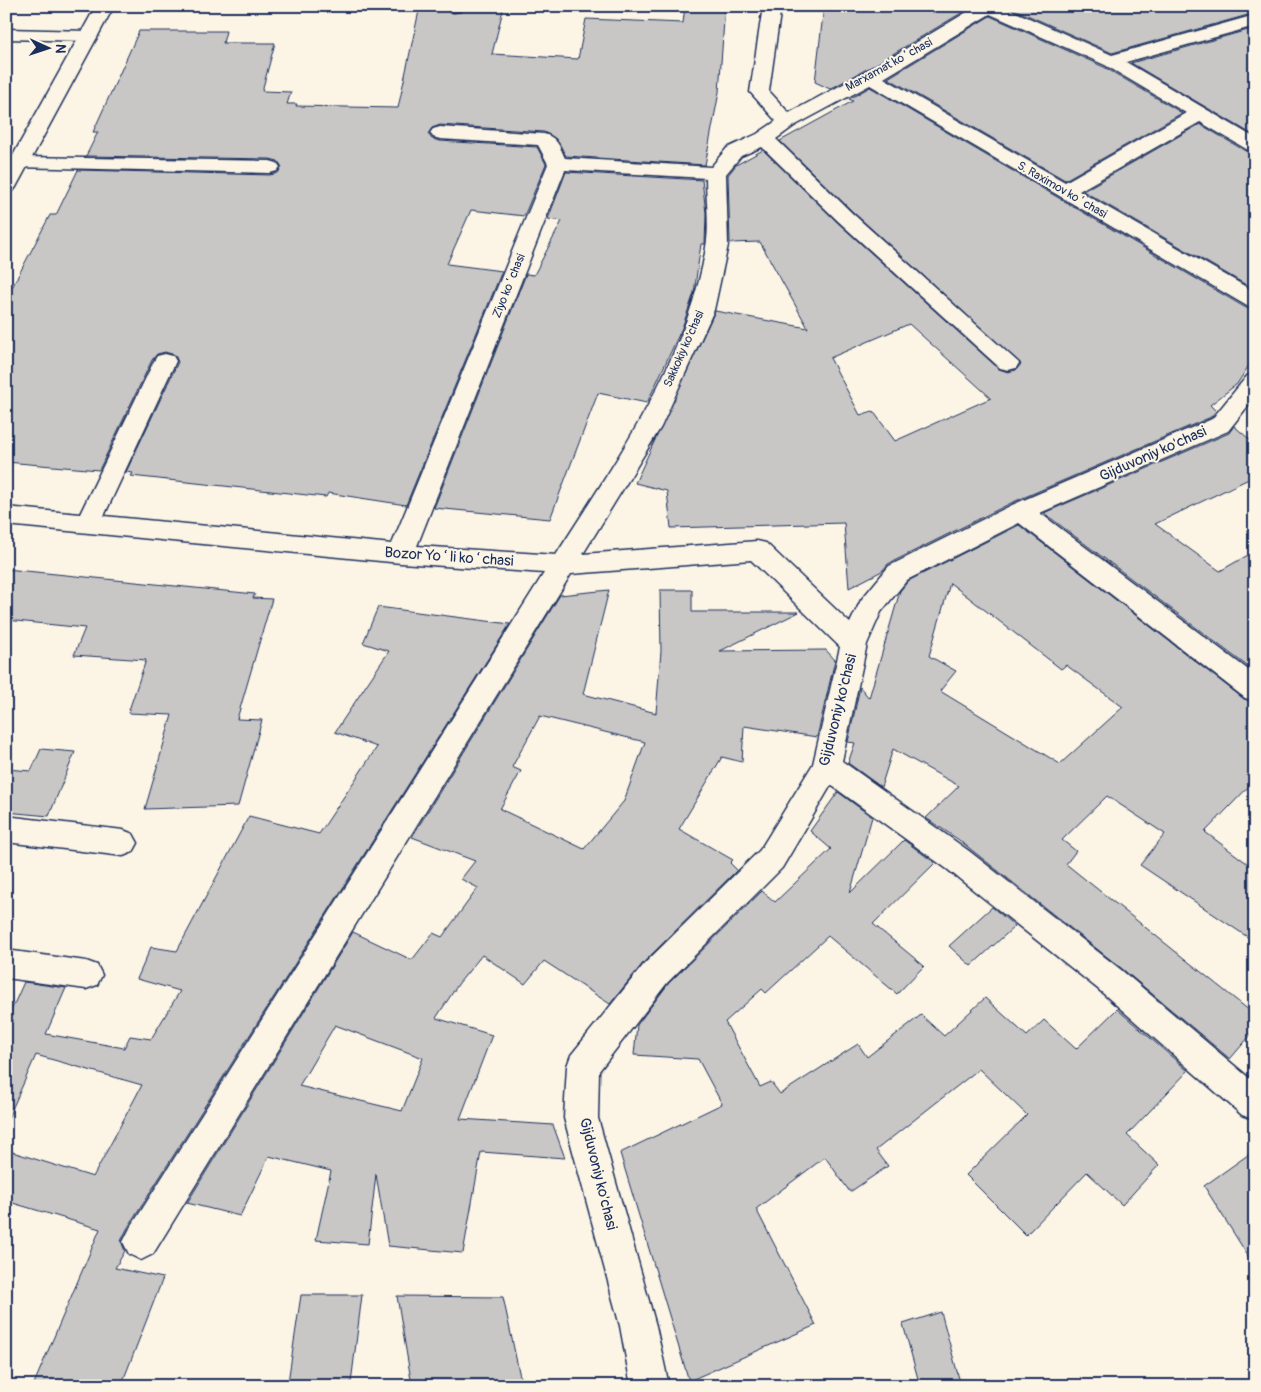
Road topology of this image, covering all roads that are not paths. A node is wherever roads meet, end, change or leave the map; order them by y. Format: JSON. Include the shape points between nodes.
{"nodes":[{"id":1,"x":105,"y":6,"type":"edge"},
{"id":2,"x":772,"y":6,"type":"edge"},
{"id":3,"x":989,"y":7,"type":"edge"},
{"id":4,"x":1255,"y":20,"type":"edge"},
{"id":5,"x":6,"y":34,"type":"edge"},
{"id":6,"x":89,"y":36,"type":"junction"},
{"id":7,"x":1111,"y":62,"type":"junction"},
{"id":8,"x":869,"y":77,"type":"junction"},
{"id":9,"x":1201,"y":113,"type":"junction"},
{"id":10,"x":787,"y":122,"type":"junction"},
{"id":11,"x":440,"y":133,"type":"dead end"},
{"id":12,"x":764,"y":138,"type":"junction"},
{"id":13,"x":1255,"y":146,"type":"edge"},
{"id":14,"x":21,"y":163,"type":"junction"},
{"id":15,"x":558,"y":164,"type":"junction"},
{"id":16,"x":270,"y":167,"type":"dead end"},
{"id":17,"x":716,"y":173,"type":"junction"},
{"id":18,"x":6,"y":187,"type":"edge"},
{"id":19,"x":1064,"y":191,"type":"junction"},
{"id":20,"x":1255,"y":301,"type":"edge"},
{"id":21,"x":165,"y":361,"type":"dead end"},
{"id":22,"x":1008,"y":363,"type":"dead end"},
{"id":23,"x":1255,"y":381,"type":"edge"},
{"id":24,"x":1022,"y":511,"type":"junction"},
{"id":25,"x":6,"y":516,"type":"edge"},
{"id":26,"x":88,"y":523,"type":"junction"},
{"id":27,"x":400,"y":554,"type":"junction"},
{"id":28,"x":564,"y":565,"type":"junction"},
{"id":29,"x":854,"y":644,"type":"junction"},
{"id":30,"x":1255,"y":690,"type":"edge"},
{"id":31,"x":827,"y":766,"type":"junction"},
{"id":32,"x":8,"y":833,"type":"edge"},
{"id":33,"x":123,"y":843,"type":"dead end"},
{"id":34,"x":6,"y":964,"type":"edge"},
{"id":35,"x":86,"y":975,"type":"dead end"},
{"id":36,"x":1254,"y":1104,"type":"edge"},
{"id":37,"x":142,"y":1242,"type":"dead end"},
{"id":38,"x":650,"y":1386,"type":"edge"}],
"edges":[{"from":1,"to":6,"type":"street"},
{"from":2,"to":10,"type":"street","via":[[758,92]]},
{"from":3,"to":7,"type":"street"},
{"from":3,"to":8,"type":"street","name":"Marxamat koʻchasi"},
{"from":4,"to":7,"type":"street"},
{"from":5,"to":6,"type":"street"},
{"from":6,"to":14,"type":"street"},
{"from":7,"to":9,"type":"street"},
{"from":8,"to":10,"type":"street","name":"Marxamat koʻchasi"},
{"from":8,"to":19,"type":"street","name":"S. Raximov koʻchasi"},
{"from":9,"to":13,"type":"street"},
{"from":9,"to":19,"type":"street"},
{"from":10,"to":12,"type":"street"},
{"from":11,"to":15,"type":"street","via":[[544,140]]},
{"from":12,"to":17,"type":"street","via":[[734,152]]},
{"from":12,"to":22,"type":"street","via":[[845,217]]},
{"from":14,"to":16,"type":"street"},
{"from":14,"to":18,"type":"street"},
{"from":15,"to":17,"type":"street"},
{"from":15,"to":27,"type":"street","name":"Ziyo koʻchasi"},
{"from":17,"to":28,"type":"street","name":"Sakkokiy ko'chasi","via":[[717,245],[703,310],[649,427]]},
{"from":19,"to":20,"type":"street","name":"S. Raximov koʻchasi"},
{"from":21,"to":26,"type":"street"},
{"from":23,"to":24,"type":"street","name":"Gijduvoniy ko'chasi","via":[[1220,425]]},
{"from":24,"to":29,"type":"street","name":"Gijduvoniy ko'chasi","via":[[898,573],[870,607]]},
{"from":24,"to":30,"type":"street"},
{"from":25,"to":26,"type":"street","name":"Bozor Yoʻli koʻchasi"},
{"from":26,"to":27,"type":"street","name":"Bozor Yoʻli koʻchasi"},
{"from":27,"to":28,"type":"street","name":"Bozor Yoʻli koʻchasi"},
{"from":28,"to":29,"type":"street","name":"Bozor Yoʻli koʻchasi","via":[[757,550]]},
{"from":28,"to":37,"type":"street","name":"Sakkokiy ko'chasi"},
{"from":29,"to":31,"type":"street","name":"Gijduvoniy ko'chasi"},
{"from":31,"to":36,"type":"street","via":[[958,860],[1102,973]]},
{"from":31,"to":38,"type":"street","name":"Gijduvoniy ko'chasi","via":[[771,860],[656,972],[584,1066],[581,1118],[638,1326]]},
{"from":32,"to":33,"type":"street"},
{"from":34,"to":35,"type":"street"}]}
